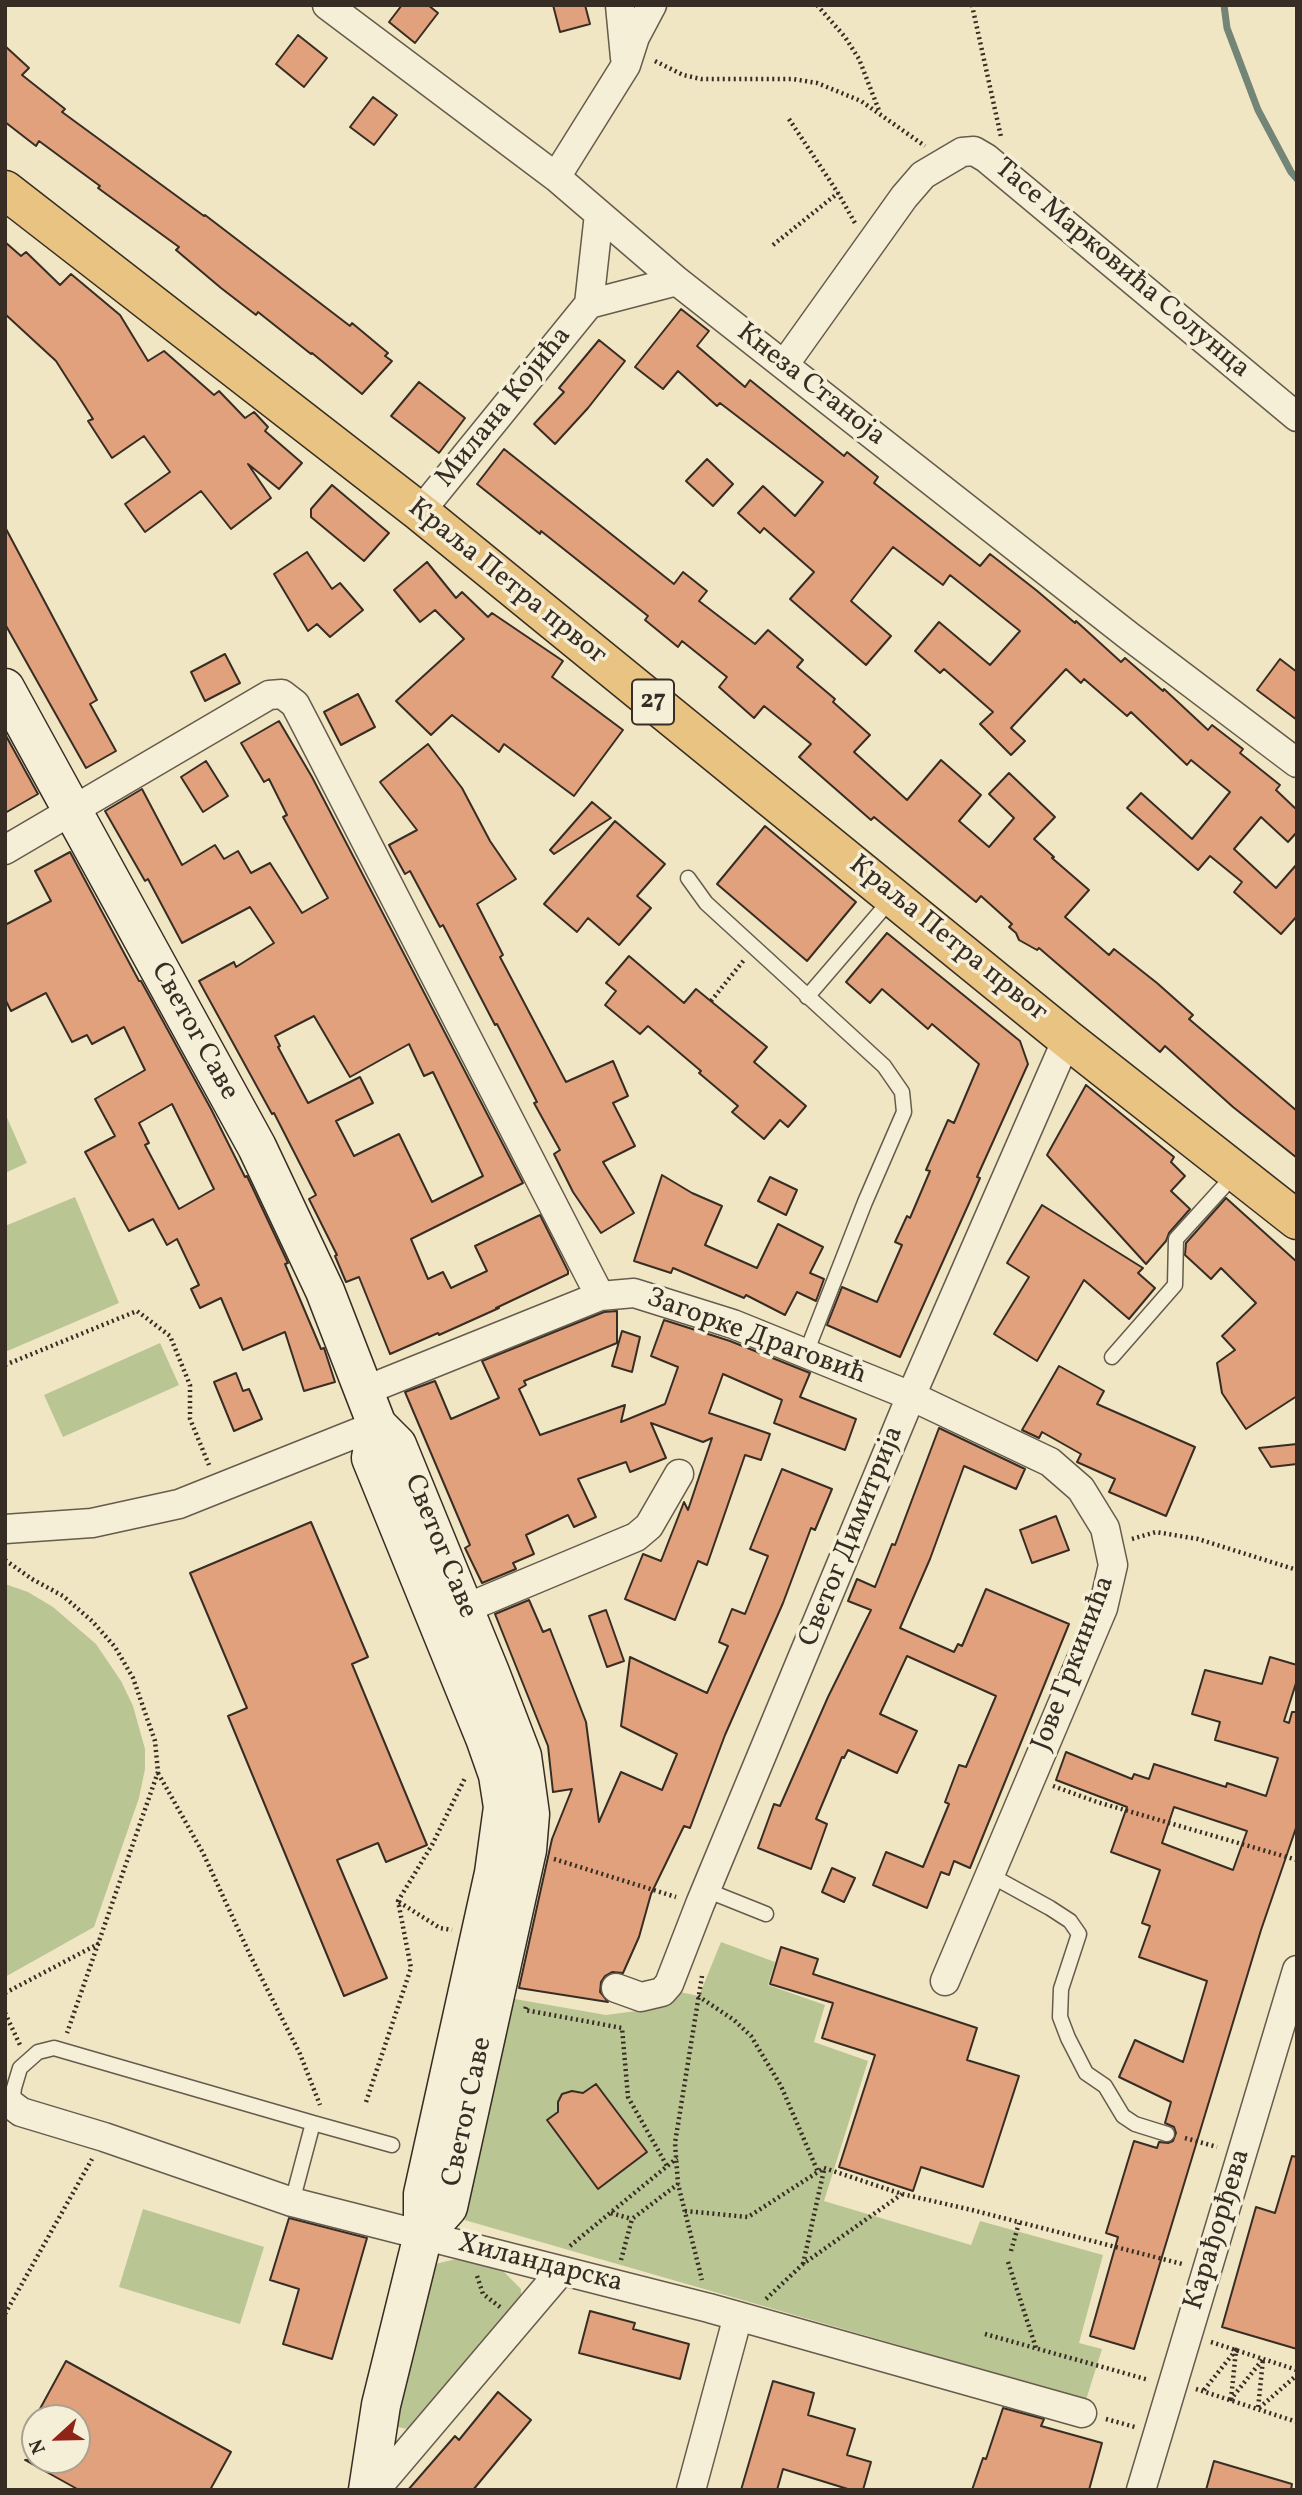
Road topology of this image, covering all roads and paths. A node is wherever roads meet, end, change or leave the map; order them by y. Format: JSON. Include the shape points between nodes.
{"nodes":[{"id":1,"x":327,"y":5,"type":"edge"},
{"id":2,"x":620,"y":5,"type":"edge"},
{"id":3,"x":652,"y":5,"type":"edge"},
{"id":4,"x":817,"y":5,"type":"edge"},
{"id":5,"x":972,"y":5,"type":"edge"},
{"id":6,"x":635,"y":37,"type":"junction"},
{"id":7,"x":626,"y":65,"type":"junction"},
{"id":8,"x":880,"y":114,"type":"junction"},
{"id":9,"x":789,"y":119,"type":"dead end"},
{"id":10,"x":945,"y":161,"type":"junction"},
{"id":11,"x":1007,"y":176,"type":"junction"},
{"id":12,"x":556,"y":177,"type":"junction"},
{"id":13,"x":5,"y":190,"type":"edge"},
{"id":14,"x":838,"y":193,"type":"junction"},
{"id":15,"x":599,"y":214,"type":"junction"},
{"id":16,"x":773,"y":245,"type":"dead end"},
{"id":17,"x":870,"y":248,"type":"junction"},
{"id":18,"x":677,"y":281,"type":"junction"},
{"id":19,"x":589,"y":304,"type":"junction"},
{"id":20,"x":784,"y":365,"type":"junction"},
{"id":21,"x":1297,"y":417,"type":"edge"},
{"id":22,"x":420,"y":513,"type":"junction"},
{"id":23,"x":5,"y":688,"type":"edge"},
{"id":24,"x":1297,"y":763,"type":"edge"},
{"id":25,"x":72,"y":812,"type":"junction"},
{"id":26,"x":5,"y":850,"type":"edge"},
{"id":27,"x":688,"y":878,"type":"dead end"},
{"id":28,"x":893,"y":896,"type":"junction"},
{"id":29,"x":754,"y":948,"type":"junction"},
{"id":30,"x":807,"y":997,"type":"junction"},
{"id":31,"x":711,"y":1001,"type":"dead end"},
{"id":32,"x":1068,"y":1039,"type":"junction"},
{"id":33,"x":1237,"y":1172,"type":"junction"},
{"id":34,"x":1297,"y":1220,"type":"edge"},
{"id":35,"x":600,"y":1296,"type":"junction"},
{"id":36,"x":806,"y":1353,"type":"junction"},
{"id":37,"x":1112,"y":1357,"type":"dead end"},
{"id":38,"x":5,"y":1365,"type":"edge"},
{"id":39,"x":911,"y":1396,"type":"junction"},
{"id":40,"x":370,"y":1408,"type":"junction"},
{"id":41,"x":679,"y":1474,"type":"dead end"},
{"id":42,"x":219,"y":1488,"type":"junction"},
{"id":43,"x":5,"y":1530,"type":"edge"},
{"id":44,"x":1109,"y":1545,"type":"junction"},
{"id":45,"x":5,"y":1560,"type":"edge"},
{"id":46,"x":1297,"y":1570,"type":"edge"},
{"id":47,"x":464,"y":1609,"type":"junction"},
{"id":48,"x":158,"y":1772,"type":"junction"},
{"id":49,"x":466,"y":1777,"type":"dead end"},
{"id":50,"x":1031,"y":1778,"type":"junction"},
{"id":51,"x":527,"y":1850,"type":"junction"},
{"id":52,"x":1297,"y":1860,"type":"edge"},
{"id":53,"x":990,"y":1875,"type":"junction"},
{"id":54,"x":703,"y":1897,"type":"junction"},
{"id":55,"x":398,"y":1901,"type":"junction"},
{"id":56,"x":766,"y":1914,"type":"dead end"},
{"id":57,"x":440,"y":1928,"type":"dead end"},
{"id":58,"x":100,"y":1943,"type":"junction"},
{"id":59,"x":1297,"y":1970,"type":"edge"},
{"id":60,"x":703,"y":1973,"type":"dead end"},
{"id":61,"x":945,"y":1981,"type":"dead end"},
{"id":62,"x":616,"y":1988,"type":"dead end"},
{"id":63,"x":5,"y":1993,"type":"edge"},
{"id":64,"x":698,"y":1996,"type":"junction"},
{"id":65,"x":526,"y":2000,"type":"dead end"},
{"id":66,"x":5,"y":2013,"type":"edge"},
{"id":67,"x":61,"y":2050,"type":"junction"},
{"id":68,"x":27,"y":2062,"type":"junction"},
{"id":69,"x":9,"y":2102,"type":"edge"},
{"id":70,"x":366,"y":2102,"type":"dead end"},
{"id":71,"x":313,"y":2123,"type":"junction"},
{"id":72,"x":329,"y":2127,"type":"junction"},
{"id":73,"x":1167,"y":2134,"type":"joint"},
{"id":74,"x":104,"y":2137,"type":"junction"},
{"id":75,"x":392,"y":2145,"type":"dead end"},
{"id":76,"x":1242,"y":2153,"type":"junction"},
{"id":77,"x":678,"y":2158,"type":"junction"},
{"id":78,"x":667,"y":2166,"type":"junction"},
{"id":79,"x":824,"y":2168,"type":"junction"},
{"id":80,"x":818,"y":2172,"type":"junction"},
{"id":81,"x":678,"y":2184,"type":"junction"},
{"id":82,"x":902,"y":2194,"type":"junction"},
{"id":83,"x":292,"y":2202,"type":"junction"},
{"id":84,"x":685,"y":2210,"type":"junction"},
{"id":85,"x":611,"y":2213,"type":"junction"},
{"id":86,"x":632,"y":2219,"type":"junction"},
{"id":87,"x":1019,"y":2222,"type":"junction"},
{"id":88,"x":423,"y":2235,"type":"junction"},
{"id":89,"x":479,"y":2250,"type":"junction"},
{"id":90,"x":1011,"y":2251,"type":"dead end"},
{"id":91,"x":561,"y":2262,"type":"junction"},
{"id":92,"x":1007,"y":2262,"type":"dead end"},
{"id":93,"x":803,"y":2264,"type":"junction"},
{"id":94,"x":1206,"y":2271,"type":"junction"},
{"id":95,"x":618,"y":2272,"type":"dead end"},
{"id":96,"x":704,"y":2286,"type":"dead end"},
{"id":97,"x":765,"y":2300,"type":"dead end"},
{"id":98,"x":5,"y":2315,"type":"edge"},
{"id":99,"x":738,"y":2316,"type":"junction"},
{"id":100,"x":519,"y":2318,"type":"junction"},
{"id":101,"x":985,"y":2334,"type":"dead end"},
{"id":102,"x":1217,"y":2345,"type":"dead end"},
{"id":103,"x":1036,"y":2348,"type":"junction"},
{"id":104,"x":1236,"y":2350,"type":"junction"},
{"id":105,"x":1263,"y":2359,"type":"junction"},
{"id":106,"x":1297,"y":2373,"type":"edge"},
{"id":107,"x":1172,"y":2386,"type":"junction"},
{"id":108,"x":1231,"y":2399,"type":"junction"},
{"id":109,"x":1258,"y":2409,"type":"junction"},
{"id":110,"x":1082,"y":2413,"type":"joint"},
{"id":111,"x":1297,"y":2422,"type":"edge"},
{"id":112,"x":1159,"y":2433,"type":"junction"},
{"id":113,"x":368,"y":2490,"type":"edge"},
{"id":114,"x":375,"y":2490,"type":"edge"},
{"id":115,"x":691,"y":2490,"type":"edge"},
{"id":116,"x":1141,"y":2490,"type":"edge"}],
"edges":[{"from":1,"to":12,"type":"street","name":"Кнеза Станоја"},
{"from":2,"to":7,"type":"street"},
{"from":3,"to":6,"type":"street"},
{"from":4,"to":8,"type":"path","via":[[859,59]]},
{"from":5,"to":11,"type":"path"},
{"from":6,"to":7,"type":"street"},
{"from":6,"to":8,"type":"path","via":[[653,60],[683,75],[817,83]]},
{"from":7,"to":12,"type":"street"},
{"from":8,"to":10,"type":"path"},
{"from":9,"to":14,"type":"path"},
{"from":10,"to":11,"type":"street","name":"Тасе Марковића Солунца","via":[[962,152],[974,152]]},
{"from":10,"to":17,"type":"street","name":"Тасе Марковића Солунца","via":[[923,175],[904,197]]},
{"from":11,"to":21,"type":"street","name":"Тасе Марковића Солунца"},
{"from":12,"to":15,"type":"street","name":"Кнеза Станоја"},
{"from":13,"to":22,"type":"main road","name":"Краља Петра првог","number":"27"},
{"from":14,"to":16,"type":"path"},
{"from":14,"to":17,"type":"path"},
{"from":15,"to":18,"type":"street","name":"Кнеза Станоја"},
{"from":15,"to":19,"type":"street","name":"Милана Којића"},
{"from":17,"to":20,"type":"street","name":"Тасе Марковића Солунца"},
{"from":18,"to":19,"type":"street","name":"Милана Којића"},
{"from":18,"to":20,"type":"street","name":"Кнеза Станоја"},
{"from":19,"to":22,"type":"street","name":"Милана Којића"},
{"from":20,"to":24,"type":"street","name":"Кнеза Станоја"},
{"from":22,"to":28,"type":"main road","name":"Краља Петра првог","number":"27"},
{"from":23,"to":25,"type":"street","name":"Светог Саве"},
{"from":25,"to":26,"type":"street"},
{"from":25,"to":35,"type":"street","via":[[269,695],[282,694],[295,704]]},
{"from":25,"to":40,"type":"street","name":"Светог Саве","via":[[257,1147],[325,1291]]},
{"from":27,"to":29,"type":"lane","via":[[706,903]]},
{"from":28,"to":30,"type":"lane"},
{"from":28,"to":32,"type":"main road","name":"Краља Петра првог","number":"27"},
{"from":29,"to":30,"type":"lane"},
{"from":29,"to":31,"type":"path"},
{"from":30,"to":36,"type":"lane","via":[[884,1066],[902,1092],[904,1112]]},
{"from":32,"to":33,"type":"main road","name":"Краља Петра првог","number":"27"},
{"from":32,"to":39,"type":"street","name":"Светог Димитрија"},
{"from":33,"to":34,"type":"main road","name":"Краља Петра првог","number":"27"},
{"from":33,"to":37,"type":"lane","via":[[1176,1239],[1175,1284]]},
{"from":35,"to":36,"type":"street","name":"Загорке Драговић","via":[[634,1293]]},
{"from":35,"to":40,"type":"street","name":"Загорке Драговић"},
{"from":36,"to":39,"type":"street","name":"Загорке Драговић"},
{"from":38,"to":42,"type":"path","via":[[138,1311],[170,1336],[190,1385],[190,1419]]},
{"from":39,"to":44,"type":"street","name":"Јове Гркинића","via":[[1050,1462],[1082,1489],[1105,1528]]},
{"from":39,"to":54,"type":"street","name":"Светог Димитрија"},
{"from":40,"to":42,"type":"street","name":"Загорке Драговић"},
{"from":40,"to":47,"type":"street","name":"Светог Саве","via":[[397,1445]]},
{"from":40,"to":88,"type":"street","name":"Светог Саве","via":[[371,1458],[485,1738],[503,1807],[494,1873],[423,2194]]},
{"from":41,"to":47,"type":"street","via":[[649,1526],[636,1537]]},
{"from":42,"to":43,"type":"street","name":"Загорке Драговић","via":[[178,1504],[92,1523]]},
{"from":44,"to":46,"type":"path","via":[[1156,1532],[1198,1539]]},
{"from":44,"to":50,"type":"street","name":"Јове Гркинића","via":[[1113,1565],[1103,1608]]},
{"from":45,"to":48,"type":"path","via":[[63,1596],[115,1647],[146,1709]]},
{"from":47,"to":51,"type":"street","name":"Светог Саве","via":[[522,1756],[530,1814]]},
{"from":48,"to":58,"type":"path"},
{"from":48,"to":72,"type":"path","via":[[203,1853],[300,2054]]},
{"from":49,"to":55,"type":"path"},
{"from":50,"to":52,"type":"path"},
{"from":50,"to":53,"type":"street","name":"Јове Гркинића"},
{"from":51,"to":54,"type":"path"},
{"from":51,"to":88,"type":"street","name":"Светог Саве","via":[[448,2207]]},
{"from":53,"to":61,"type":"street","name":"Јове Гркинића"},
{"from":53,"to":73,"type":"lane","via":[[1070,1921],[1079,1934],[1061,1989],[1060,2017],[1068,2038],[1086,2073],[1105,2087],[1123,2116]]},
{"from":54,"to":56,"type":"lane"},
{"from":54,"to":62,"type":"street","name":"Светог Димитрија","via":[[662,1992],[641,1997]]},
{"from":55,"to":57,"type":"path"},
{"from":55,"to":70,"type":"path","via":[[411,1968]]},
{"from":58,"to":63,"type":"path"},
{"from":58,"to":67,"type":"path"},
{"from":59,"to":76,"type":"street","name":"Карађорђева"},
{"from":60,"to":64,"type":"path"},
{"from":64,"to":77,"type":"path","via":[[675,2143]]},
{"from":64,"to":80,"type":"path","via":[[751,2036],[781,2086]]},
{"from":65,"to":78,"type":"path","via":[[525,2010],[622,2028],[628,2097]]},
{"from":66,"to":68,"type":"path"},
{"from":67,"to":68,"type":"lane","via":[[38,2052]]},
{"from":67,"to":71,"type":"lane"},
{"from":68,"to":69,"type":"lane","via":[[20,2068]]},
{"from":69,"to":74,"type":"street","name":"Хиландарска","via":[[21,2112]]},
{"from":71,"to":72,"type":"lane"},
{"from":71,"to":83,"type":"lane"},
{"from":72,"to":75,"type":"lane"},
{"from":73,"to":76,"type":"path"},
{"from":74,"to":83,"type":"street","name":"Хиландарска"},
{"from":74,"to":98,"type":"path"},
{"from":76,"to":94,"type":"street","name":"Карађорђева"},
{"from":77,"to":78,"type":"path"},
{"from":77,"to":81,"type":"path"},
{"from":78,"to":85,"type":"path"},
{"from":79,"to":80,"type":"path"},
{"from":79,"to":82,"type":"path"},
{"from":79,"to":93,"type":"path"},
{"from":80,"to":84,"type":"path","via":[[748,2217]]},
{"from":81,"to":84,"type":"path"},
{"from":81,"to":86,"type":"path"},
{"from":82,"to":87,"type":"path"},
{"from":82,"to":93,"type":"path"},
{"from":83,"to":88,"type":"street","name":"Хиландарска"},
{"from":84,"to":96,"type":"path"},
{"from":85,"to":86,"type":"path"},
{"from":85,"to":91,"type":"path"},
{"from":86,"to":95,"type":"path"},
{"from":87,"to":90,"type":"path"},
{"from":87,"to":94,"type":"path"},
{"from":88,"to":89,"type":"street","name":"Хиландарска"},
{"from":88,"to":113,"type":"street","via":[[381,2405]]},
{"from":89,"to":91,"type":"street","name":"Хиландарска"},
{"from":89,"to":100,"type":"path","via":[[476,2270],[483,2294]]},
{"from":91,"to":99,"type":"street","name":"Хиландарска"},
{"from":91,"to":100,"type":"street"},
{"from":92,"to":103,"type":"path"},
{"from":93,"to":97,"type":"path"},
{"from":94,"to":107,"type":"street","name":"Карађорђева"},
{"from":99,"to":110,"type":"street","name":"Хиландарска"},
{"from":99,"to":115,"type":"street"},
{"from":100,"to":114,"type":"street"},
{"from":101,"to":103,"type":"path"},
{"from":102,"to":104,"type":"path"},
{"from":103,"to":107,"type":"path"},
{"from":104,"to":105,"type":"path"},
{"from":104,"to":108,"type":"path"},
{"from":104,"to":108,"type":"path","via":[[1204,2390]]},
{"from":105,"to":106,"type":"path"},
{"from":105,"to":108,"type":"path"},
{"from":105,"to":109,"type":"path"},
{"from":106,"to":109,"type":"path"},
{"from":107,"to":112,"type":"street","name":"Карађорђева"},
{"from":108,"to":109,"type":"path"},
{"from":109,"to":111,"type":"path"},
{"from":110,"to":112,"type":"path"},
{"from":112,"to":116,"type":"street","name":"Карађорђева"}]}
